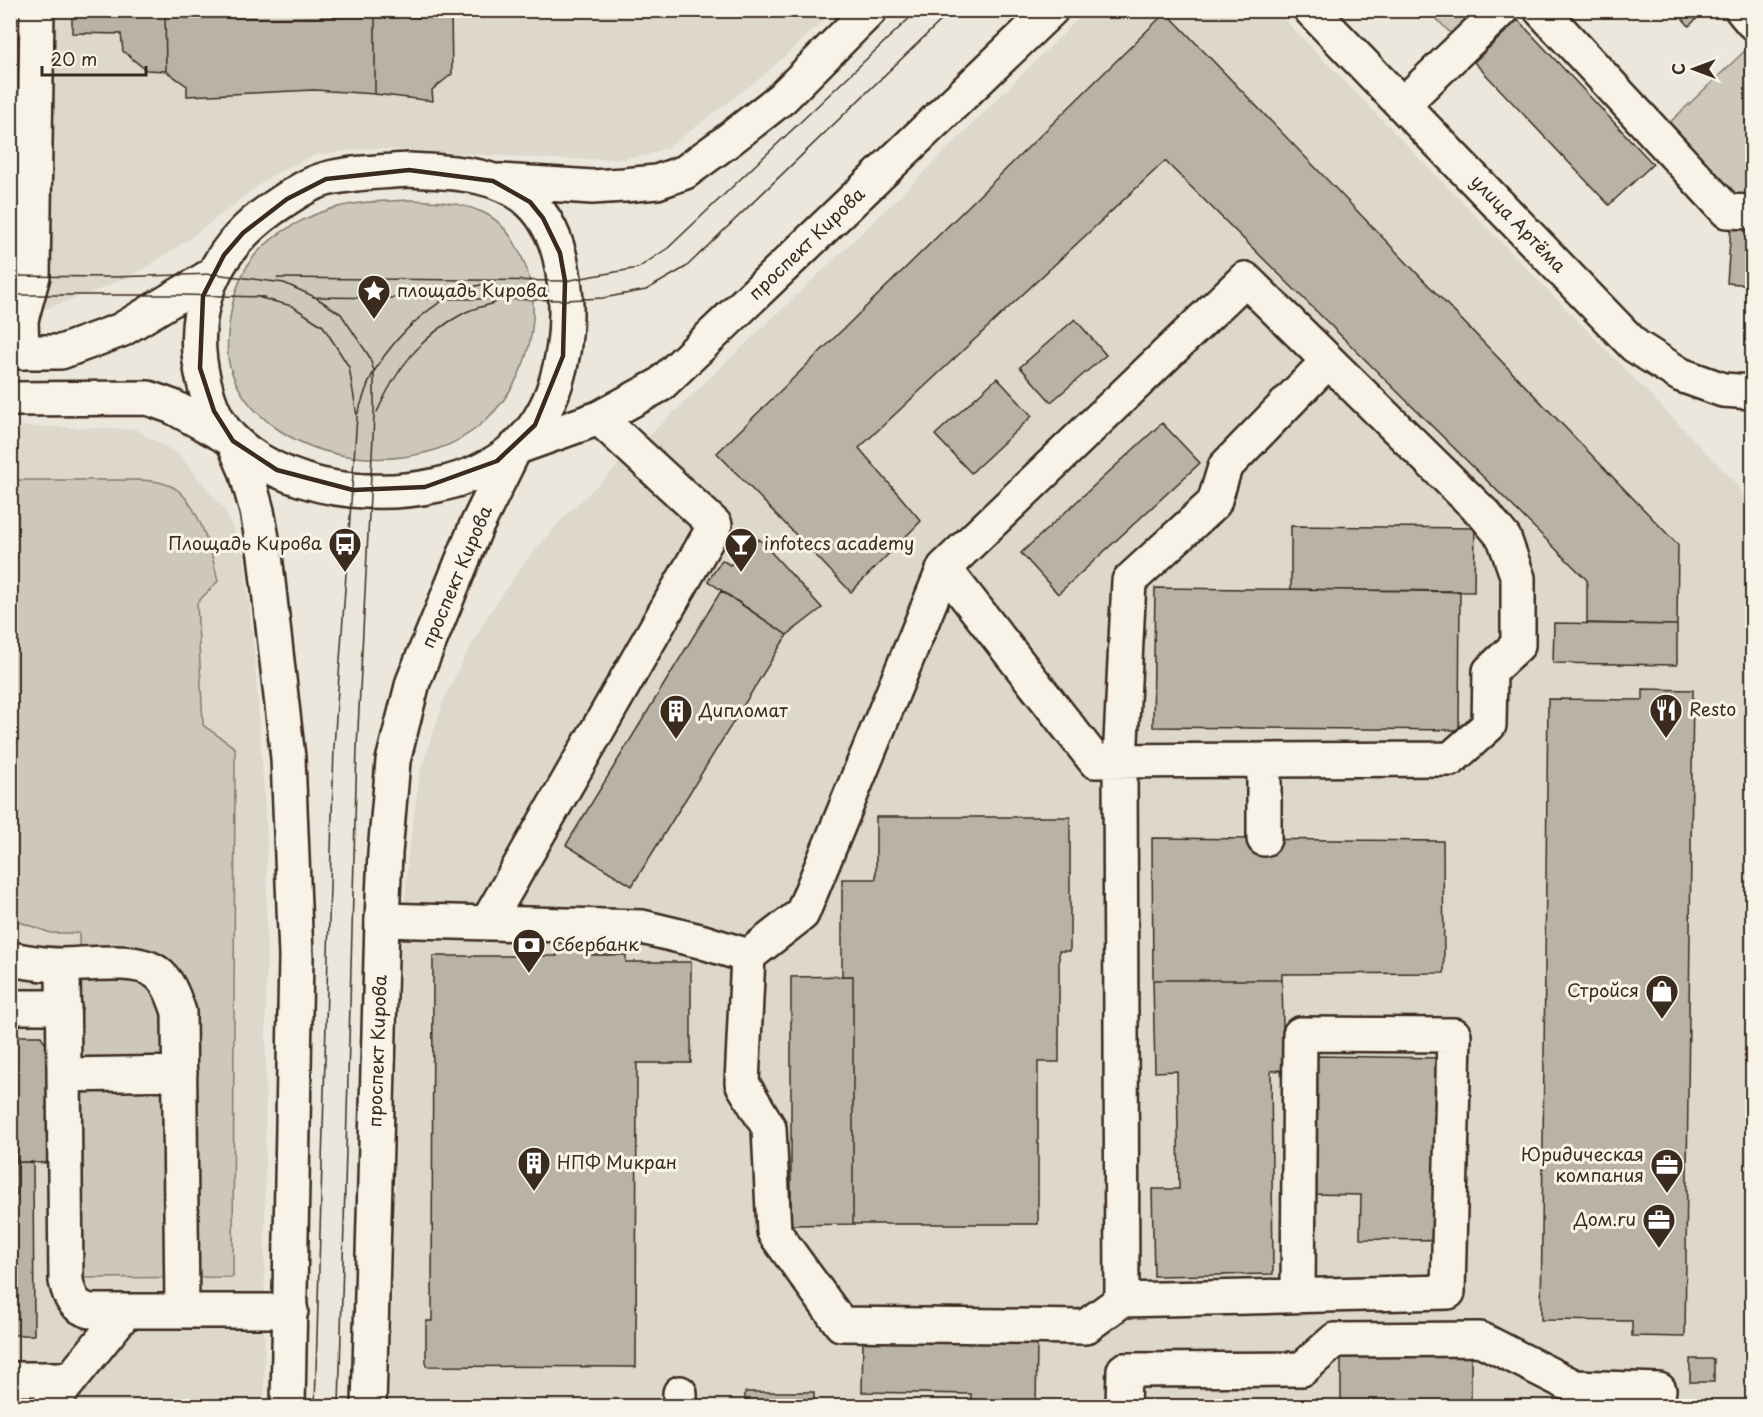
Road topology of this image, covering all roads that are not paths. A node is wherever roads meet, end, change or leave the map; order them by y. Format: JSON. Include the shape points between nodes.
{"nodes":[{"id":1,"x":37,"y":10,"type":"edge"},
{"id":2,"x":870,"y":10,"type":"edge"},
{"id":3,"x":1051,"y":10,"type":"edge"},
{"id":4,"x":1311,"y":10,"type":"edge"},
{"id":5,"x":1501,"y":10,"type":"edge"},
{"id":6,"x":1541,"y":10,"type":"edge"},
{"id":7,"x":1742,"y":10,"type":"edge"},
{"id":8,"x":1752,"y":22,"type":"edge"},
{"id":9,"x":1402,"y":104,"type":"junction"},
{"id":10,"x":493,"y":181,"type":"junction"},
{"id":11,"x":1752,"y":212,"type":"edge"},
{"id":12,"x":208,"y":285,"type":"junction"},
{"id":13,"x":16,"y":352,"type":"edge"},
{"id":14,"x":1328,"y":362,"type":"junction"},
{"id":15,"x":1752,"y":392,"type":"edge"},
{"id":16,"x":10,"y":399,"type":"edge"},
{"id":17,"x":599,"y":418,"type":"junction"},
{"id":18,"x":233,"y":441,"type":"junction"},
{"id":19,"x":515,"y":448,"type":"junction"},
{"id":20,"x":944,"y":568,"type":"junction"},
{"id":21,"x":1264,"y":760,"type":"junction"},
{"id":22,"x":1120,"y":761,"type":"junction"},
{"id":23,"x":1264,"y":839,"type":"dead end"},
{"id":24,"x":382,"y":920,"type":"junction"},
{"id":25,"x":487,"y":923,"type":"junction"},
{"id":26,"x":748,"y":956,"type":"junction"},
{"id":27,"x":10,"y":959,"type":"edge"},
{"id":28,"x":63,"y":965,"type":"junction"},
{"id":29,"x":10,"y":1007,"type":"edge"},
{"id":30,"x":64,"y":1008,"type":"junction"},
{"id":31,"x":180,"y":1072,"type":"junction"},
{"id":32,"x":64,"y":1075,"type":"junction"},
{"id":33,"x":1298,"y":1295,"type":"junction"},
{"id":34,"x":1122,"y":1300,"type":"junction"},
{"id":35,"x":126,"y":1311,"type":"junction"},
{"id":36,"x":182,"y":1311,"type":"junction"},
{"id":37,"x":291,"y":1311,"type":"junction"},
{"id":38,"x":10,"y":1379,"type":"edge"},
{"id":39,"x":71,"y":1379,"type":"junction"},
{"id":40,"x":1659,"y":1390,"type":"dead end"},
{"id":41,"x":48,"y":1407,"type":"edge"},
{"id":42,"x":288,"y":1407,"type":"edge"},
{"id":43,"x":369,"y":1407,"type":"edge"},
{"id":44,"x":1123,"y":1407,"type":"edge"}],
"edges":[{"from":1,"to":13,"type":"main road","via":[[33,276]]},
{"from":2,"to":10,"type":"main road","via":[[782,98],[685,172],[657,182],[592,187]]},
{"from":3,"to":17,"type":"main road","name":"проспект Кирова","via":[[660,385]]},
{"from":4,"to":9,"type":"main road","name":"улица Артёма"},
{"from":5,"to":9,"type":"main road"},
{"from":6,"to":11,"type":"main road","via":[[1726,211]]},
{"from":7,"to":8,"type":"main road"},
{"from":9,"to":15,"type":"main road","name":"улица Артёма","via":[[1635,346],[1681,375],[1723,390]]},
{"from":10,"to":12,"type":"main road","via":[[463,174],[409,170],[326,179],[294,194],[261,217],[224,255]]},
{"from":10,"to":19,"type":"main road","via":[[517,192],[543,218],[560,253],[565,280],[566,325],[557,379],[535,425]]},
{"from":12,"to":13,"type":"main road","via":[[121,330],[61,352]]},
{"from":12,"to":18,"type":"main road","via":[[198,339],[200,368],[214,411]]},
{"from":14,"to":20,"type":"main road","via":[[1245,279]]},
{"from":14,"to":21,"type":"main road","via":[[1504,538],[1518,578],[1518,645],[1490,671],[1488,725],[1451,759]]},
{"from":14,"to":22,"type":"main road","via":[[1225,467],[1214,503],[1129,581]]},
{"from":16,"to":18,"type":"main road","via":[[148,398],[173,406]]},
{"from":17,"to":19,"type":"main road","name":"проспект Кирова"},
{"from":17,"to":25,"type":"main road","via":[[715,525]]},
{"from":18,"to":19,"type":"main road","via":[[278,470],[328,487],[352,490],[396,491],[452,481],[478,471]]},
{"from":18,"to":37,"type":"main road","via":[[246,471],[265,555],[288,758],[296,956]]},
{"from":19,"to":24,"type":"main road","name":"проспект Кирова","via":[[476,527],[413,682],[393,761]]},
{"from":20,"to":22,"type":"main road","via":[[1095,761]]},
{"from":20,"to":26,"type":"main road","via":[[802,914]]},
{"from":21,"to":22,"type":"main road"},
{"from":21,"to":23,"type":"main road"},
{"from":22,"to":34,"type":"main road"},
{"from":24,"to":25,"type":"main road"},
{"from":24,"to":43,"type":"main road","name":"проспект Кирова"},
{"from":25,"to":26,"type":"main road","via":[[642,927]]},
{"from":26,"to":34,"type":"main road","via":[[742,1083],[770,1128],[774,1232],[841,1324],[1085,1328]]},
{"from":27,"to":28,"type":"main road"},
{"from":28,"to":30,"type":"main road"},
{"from":28,"to":31,"type":"main road","via":[[111,963],[156,972],[170,988],[179,1012]]},
{"from":29,"to":30,"type":"main road"},
{"from":30,"to":32,"type":"main road"},
{"from":31,"to":32,"type":"main road"},
{"from":31,"to":36,"type":"main road"},
{"from":32,"to":35,"type":"main road","via":[[69,1297],[77,1307],[90,1311]]},
{"from":33,"to":33,"type":"main road","via":[[1448,1292],[1454,1035],[1300,1034]]},
{"from":33,"to":34,"type":"main road"},
{"from":35,"to":36,"type":"main road"},
{"from":35,"to":39,"type":"main road"},
{"from":36,"to":37,"type":"main road"},
{"from":37,"to":42,"type":"main road"},
{"from":38,"to":39,"type":"main road"},
{"from":39,"to":41,"type":"main road"},
{"from":40,"to":44,"type":"main road","via":[[1575,1386],[1480,1339],[1335,1340],[1302,1369],[1124,1370]]}]}
